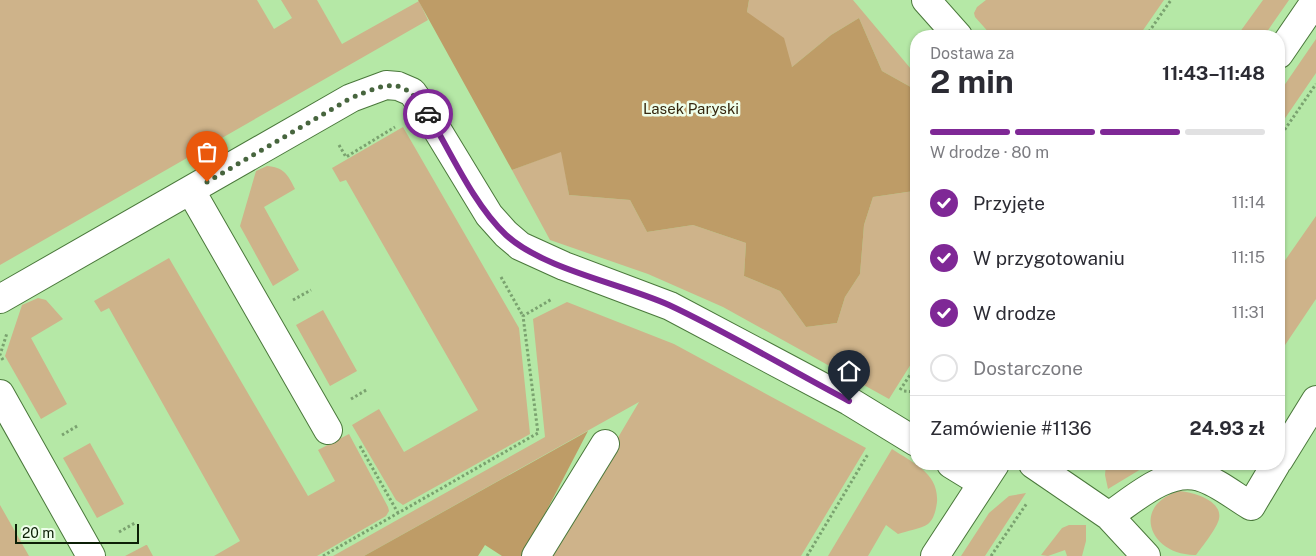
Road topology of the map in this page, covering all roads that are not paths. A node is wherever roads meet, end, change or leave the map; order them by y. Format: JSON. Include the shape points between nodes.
{"nodes":[{"id":1,"x":926,"y":0,"type":"edge"},
{"id":2,"x":1316,"y":0,"type":"edge"},
{"id":3,"x":953,"y":30,"type":"edge"},
{"id":4,"x":1285,"y":45,"type":"edge"},
{"id":5,"x":191,"y":191,"type":"junction"},
{"id":6,"x":0,"y":299,"type":"edge"},
{"id":7,"x":0,"y":394,"type":"edge"},
{"id":8,"x":1316,"y":400,"type":"edge"},
{"id":9,"x":328,"y":430,"type":"dead end"},
{"id":10,"x":910,"y":438,"type":"edge"},
{"id":11,"x":605,"y":444,"type":"dead end"},
{"id":12,"x":1285,"y":450,"type":"edge"},
{"id":13,"x":976,"y":470,"type":"edge"},
{"id":14,"x":1041,"y":470,"type":"edge"},
{"id":15,"x":1272,"y":470,"type":"edge"},
{"id":16,"x":988,"y":473,"type":"edge"},
{"id":17,"x":1109,"y":516,"type":"junction"},
{"id":18,"x":91,"y":556,"type":"edge"},
{"id":19,"x":536,"y":556,"type":"edge"},
{"id":20,"x":935,"y":556,"type":"edge"},
{"id":21,"x":1146,"y":556,"type":"edge"}],
"edges":[{"from":1,"to":3,"type":"street"},
{"from":2,"to":4,"type":"street"},
{"from":5,"to":6,"type":"street"},
{"from":5,"to":9,"type":"street"},
{"from":5,"to":10,"type":"street","via":[[351,98],[386,85],[398,86],[412,92],[489,215],[520,246],[670,306]]},
{"from":7,"to":18,"type":"street"},
{"from":8,"to":12,"type":"street"},
{"from":11,"to":19,"type":"street"},
{"from":13,"to":16,"type":"street"},
{"from":14,"to":17,"type":"street"},
{"from":15,"to":17,"type":"street","via":[[1250,506],[1214,483],[1198,476],[1183,476],[1166,480]]},
{"from":16,"to":20,"type":"street"},
{"from":17,"to":21,"type":"street"}]}
